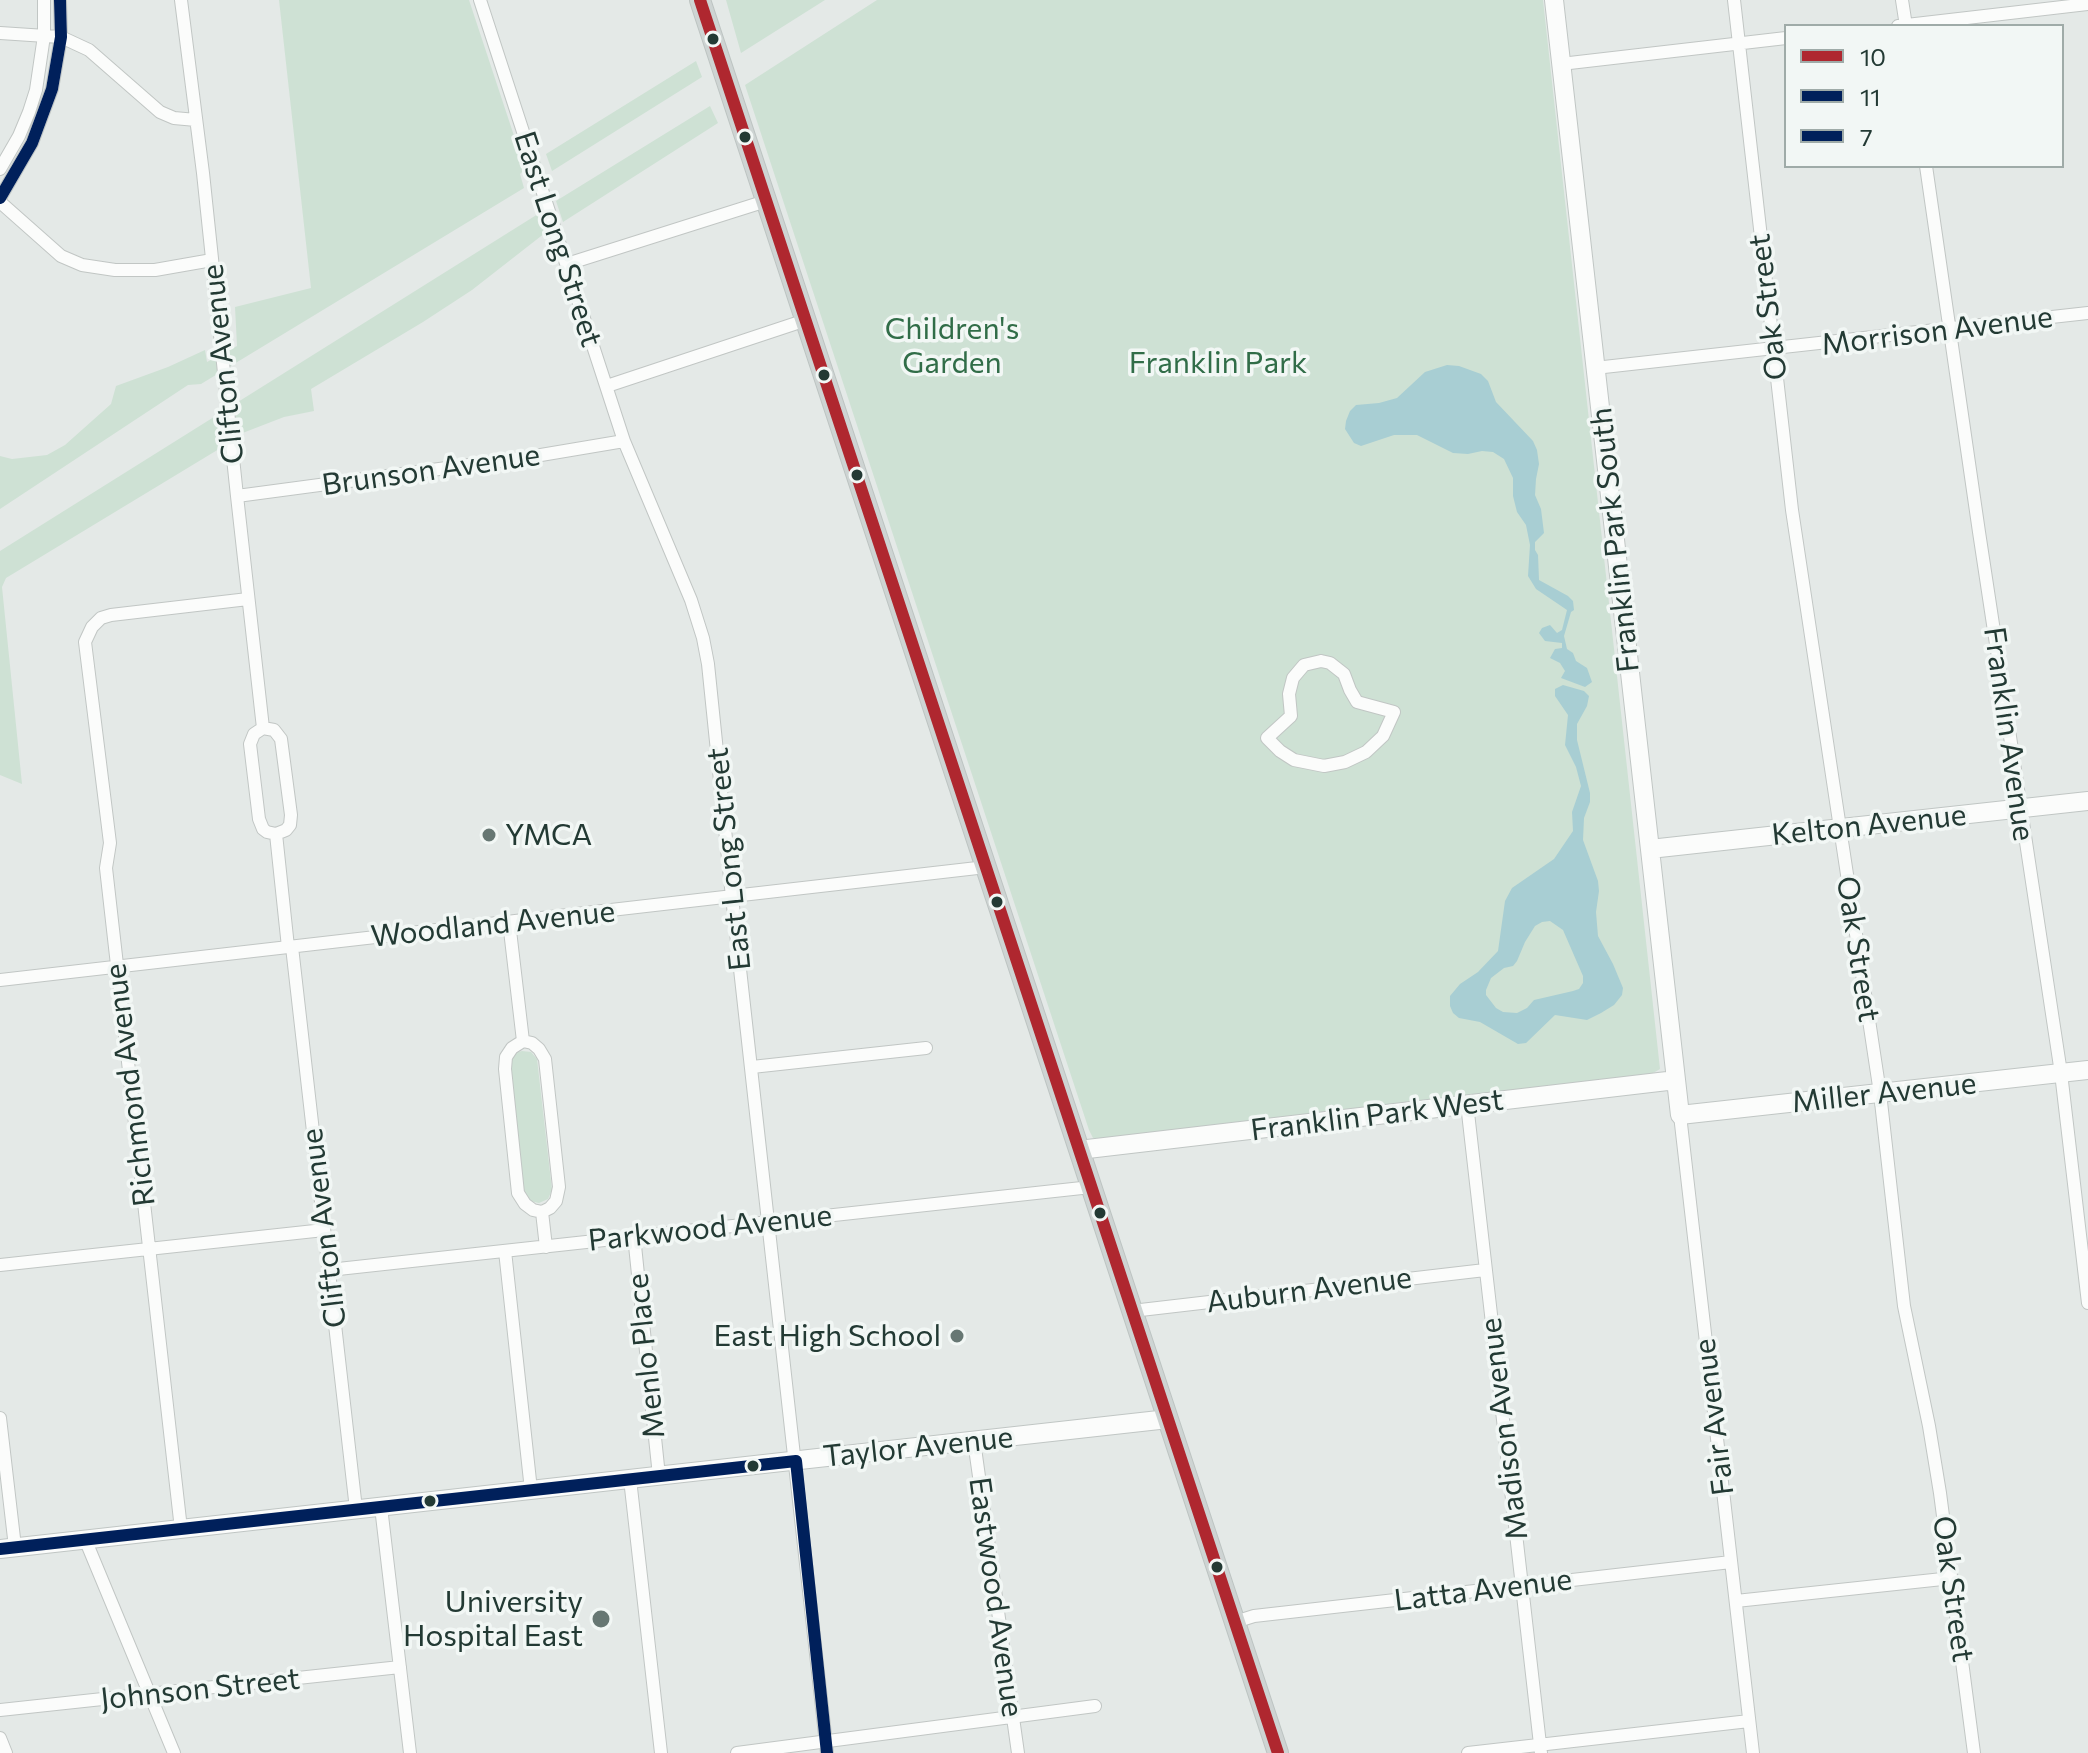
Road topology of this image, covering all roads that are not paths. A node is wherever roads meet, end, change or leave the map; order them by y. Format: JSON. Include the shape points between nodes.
{"nodes":[{"id":1,"x":44,"y":0,"type":"edge"},
{"id":2,"x":60,"y":0,"type":"edge"},
{"id":3,"x":181,"y":0,"type":"edge"},
{"id":4,"x":480,"y":0,"type":"edge"},
{"id":5,"x":700,"y":0,"type":"edge"},
{"id":6,"x":1554,"y":0,"type":"edge"},
{"id":7,"x":1734,"y":0,"type":"edge"},
{"id":8,"x":1902,"y":0,"type":"edge"},
{"id":9,"x":2088,"y":4,"type":"edge"},
{"id":10,"x":1906,"y":24,"type":"edge"},
{"id":11,"x":1923,"y":24,"type":"edge"},
{"id":12,"x":0,"y":33,"type":"edge"},
{"id":13,"x":44,"y":36,"type":"junction"},
{"id":14,"x":61,"y":37,"type":"junction"},
{"id":15,"x":1784,"y":38,"type":"edge"},
{"id":16,"x":1738,"y":44,"type":"junction"},
{"id":17,"x":1561,"y":64,"type":"junction"},
{"id":18,"x":196,"y":120,"type":"junction"},
{"id":19,"x":1926,"y":168,"type":"edge"},
{"id":20,"x":0,"y":169,"type":"edge"},
{"id":21,"x":0,"y":200,"type":"edge"},
{"id":22,"x":766,"y":201,"type":"junction"},
{"id":23,"x":212,"y":260,"type":"junction"},
{"id":24,"x":567,"y":264,"type":"junction"},
{"id":25,"x":2088,"y":313,"type":"edge"},
{"id":26,"x":806,"y":320,"type":"junction"},
{"id":27,"x":1950,"y":329,"type":"junction"},
{"id":28,"x":1773,"y":349,"type":"junction"},
{"id":29,"x":1595,"y":368,"type":"junction"},
{"id":30,"x":607,"y":386,"type":"junction"},
{"id":31,"x":624,"y":441,"type":"junction"},
{"id":32,"x":237,"y":496,"type":"junction"},
{"id":33,"x":248,"y":599,"type":"junction"},
{"id":34,"x":1394,"y":712,"type":"joint"},
{"id":35,"x":263,"y":728,"type":"junction"},
{"id":36,"x":2088,"y":801,"type":"edge"},
{"id":37,"x":2020,"y":808,"type":"junction"},
{"id":38,"x":1839,"y":828,"type":"junction"},
{"id":39,"x":276,"y":834,"type":"junction"},
{"id":40,"x":1650,"y":849,"type":"junction"},
{"id":41,"x":986,"y":867,"type":"junction"},
{"id":42,"x":732,"y":897,"type":"junction"},
{"id":43,"x":509,"y":922,"type":"junction"},
{"id":44,"x":290,"y":947,"type":"junction"},
{"id":45,"x":116,"y":967,"type":"junction"},
{"id":46,"x":0,"y":980,"type":"edge"},
{"id":47,"x":523,"y":1041,"type":"junction"},
{"id":48,"x":926,"y":1048,"type":"dead end"},
{"id":49,"x":752,"y":1067,"type":"junction"},
{"id":50,"x":2088,"y":1070,"type":"edge"},
{"id":51,"x":2061,"y":1073,"type":"junction"},
{"id":52,"x":1676,"y":1080,"type":"junction"},
{"id":53,"x":1880,"y":1093,"type":"junction"},
{"id":54,"x":1467,"y":1104,"type":"junction"},
{"id":55,"x":1680,"y":1115,"type":"junction"},
{"id":56,"x":1079,"y":1150,"type":"junction"},
{"id":57,"x":1091,"y":1187,"type":"junction"},
{"id":58,"x":542,"y":1212,"type":"junction"},
{"id":59,"x":768,"y":1221,"type":"junction"},
{"id":60,"x":324,"y":1230,"type":"junction"},
{"id":61,"x":634,"y":1236,"type":"junction"},
{"id":62,"x":546,"y":1247,"type":"junction"},
{"id":63,"x":149,"y":1249,"type":"junction"},
{"id":64,"x":505,"y":1251,"type":"junction"},
{"id":65,"x":0,"y":1265,"type":"edge"},
{"id":66,"x":329,"y":1270,"type":"junction"},
{"id":67,"x":1485,"y":1270,"type":"junction"},
{"id":68,"x":2088,"y":1303,"type":"edge"},
{"id":69,"x":1132,"y":1311,"type":"junction"},
{"id":70,"x":0,"y":1418,"type":"edge"},
{"id":71,"x":1168,"y":1419,"type":"junction"},
{"id":72,"x":974,"y":1441,"type":"junction"},
{"id":73,"x":796,"y":1461,"type":"junction"},
{"id":74,"x":659,"y":1476,"type":"junction"},
{"id":75,"x":630,"y":1479,"type":"junction"},
{"id":76,"x":531,"y":1490,"type":"junction"},
{"id":77,"x":381,"y":1507,"type":"junction"},
{"id":78,"x":356,"y":1509,"type":"junction"},
{"id":79,"x":181,"y":1529,"type":"junction"},
{"id":80,"x":85,"y":1539,"type":"junction"},
{"id":81,"x":7,"y":1548,"type":"edge"},
{"id":82,"x":1731,"y":1562,"type":"junction"},
{"id":83,"x":1952,"y":1578,"type":"junction"},
{"id":84,"x":1521,"y":1585,"type":"junction"},
{"id":85,"x":1736,"y":1601,"type":"junction"},
{"id":86,"x":1235,"y":1622,"type":"junction"},
{"id":87,"x":400,"y":1667,"type":"junction"},
{"id":88,"x":149,"y":1694,"type":"junction"},
{"id":89,"x":1095,"y":1706,"type":"dead end"},
{"id":90,"x":0,"y":1710,"type":"edge"},
{"id":91,"x":1014,"y":1717,"type":"junction"},
{"id":92,"x":1749,"y":1721,"type":"junction"},
{"id":93,"x":0,"y":1738,"type":"edge"},
{"id":94,"x":827,"y":1747,"type":"edge"},
{"id":95,"x":1541,"y":1749,"type":"edge"},
{"id":96,"x":6,"y":1753,"type":"edge"},
{"id":97,"x":174,"y":1753,"type":"edge"},
{"id":98,"x":410,"y":1753,"type":"edge"},
{"id":99,"x":661,"y":1753,"type":"edge"},
{"id":100,"x":737,"y":1753,"type":"edge"},
{"id":101,"x":1018,"y":1753,"type":"edge"},
{"id":102,"x":1278,"y":1753,"type":"edge"},
{"id":103,"x":1468,"y":1753,"type":"edge"},
{"id":104,"x":1753,"y":1753,"type":"edge"},
{"id":105,"x":1974,"y":1753,"type":"edge"}],
"edges":[{"from":1,"to":13,"type":"street"},
{"from":2,"to":14,"type":"street"},
{"from":3,"to":18,"type":"street","name":"Clifton Avenue"},
{"from":4,"to":24,"type":"street","name":"East Long Street"},
{"from":5,"to":22,"type":"main road"},
{"from":6,"to":17,"type":"street","name":"Franklin Park South"},
{"from":7,"to":16,"type":"street","name":"Oak Street"},
{"from":8,"to":10,"type":"street"},
{"from":9,"to":11,"type":"street"},
{"from":12,"to":13,"type":"street"},
{"from":13,"to":14,"type":"street"},
{"from":13,"to":20,"type":"street","via":[[29,112]]},
{"from":14,"to":18,"type":"street","via":[[89,50],[160,112]]},
{"from":14,"to":21,"type":"street","via":[[43,117]]},
{"from":15,"to":16,"type":"street"},
{"from":16,"to":17,"type":"street"},
{"from":16,"to":28,"type":"street","name":"Oak Street"},
{"from":17,"to":29,"type":"street","name":"Franklin Park South"},
{"from":18,"to":23,"type":"street","name":"Clifton Avenue"},
{"from":19,"to":27,"type":"street","name":"Franklin Avenue"},
{"from":21,"to":23,"type":"street","via":[[61,256],[82,265],[155,270]]},
{"from":22,"to":24,"type":"street"},
{"from":22,"to":26,"type":"main road"},
{"from":23,"to":32,"type":"street","name":"Clifton Avenue"},
{"from":24,"to":30,"type":"street","name":"East Long Street"},
{"from":25,"to":27,"type":"street","name":"Morrison Avenue"},
{"from":26,"to":30,"type":"street"},
{"from":26,"to":41,"type":"main road"},
{"from":27,"to":28,"type":"street","name":"Morrison Avenue"},
{"from":27,"to":37,"type":"street","name":"Franklin Avenue"},
{"from":28,"to":29,"type":"street","name":"Morrison Avenue"},
{"from":28,"to":38,"type":"street","name":"Oak Street"},
{"from":29,"to":40,"type":"street","name":"Franklin Park South"},
{"from":30,"to":31,"type":"street","name":"East Long Street"},
{"from":31,"to":32,"type":"street","name":"Brunson Avenue"},
{"from":31,"to":42,"type":"street","name":"East Long Street","via":[[703,638]]},
{"from":32,"to":33,"type":"street","name":"Clifton Avenue"},
{"from":33,"to":35,"type":"street","name":"Clifton Avenue"},
{"from":33,"to":45,"type":"street","name":"Richmond Avenue","via":[[111,615],[92,627],[85,642],[110,843],[106,868]]},
{"from":34,"to":34,"type":"street","via":[[1377,743],[1335,765],[1294,760],[1267,738],[1291,716],[1293,678],[1312,662],[1338,667],[1357,702]]},
{"from":35,"to":39,"type":"street","name":"Clifton Avenue","via":[[250,744],[259,819],[263,829]]},
{"from":35,"to":39,"type":"street","name":"Clifton Avenue","via":[[274,730],[281,739],[291,815],[290,825]]},
{"from":36,"to":37,"type":"street","name":"Kelton Avenue"},
{"from":37,"to":38,"type":"street","name":"Kelton Avenue"},
{"from":37,"to":51,"type":"street","name":"Franklin Avenue"},
{"from":38,"to":40,"type":"street","name":"Kelton Avenue"},
{"from":38,"to":53,"type":"street","name":"Oak Street"},
{"from":39,"to":44,"type":"street","name":"Clifton Avenue"},
{"from":40,"to":52,"type":"street","name":"Franklin Park South"},
{"from":41,"to":42,"type":"street","name":"Woodland Avenue"},
{"from":41,"to":56,"type":"main road"},
{"from":42,"to":43,"type":"street","name":"Woodland Avenue"},
{"from":42,"to":49,"type":"street","name":"East Long Street"},
{"from":43,"to":44,"type":"street","name":"Woodland Avenue"},
{"from":43,"to":47,"type":"street"},
{"from":44,"to":45,"type":"street","name":"Woodland Avenue"},
{"from":44,"to":60,"type":"street","name":"Clifton Avenue"},
{"from":45,"to":46,"type":"street","name":"Woodland Avenue"},
{"from":45,"to":63,"type":"street","name":"Richmond Avenue"},
{"from":47,"to":58,"type":"street","via":[[532,1043],[545,1059],[553,1130],[559,1187],[556,1201]]},
{"from":47,"to":58,"type":"street","via":[[506,1057],[505,1069],[518,1193],[525,1204]]},
{"from":48,"to":49,"type":"street"},
{"from":49,"to":59,"type":"street","name":"East Long Street"},
{"from":50,"to":51,"type":"street","name":"Miller Avenue"},
{"from":51,"to":53,"type":"street","name":"Miller Avenue"},
{"from":51,"to":68,"type":"street","name":"Franklin Avenue"},
{"from":52,"to":54,"type":"street","name":"Franklin Park West"},
{"from":52,"to":55,"type":"street","name":"Fair Avenue"},
{"from":53,"to":55,"type":"street","name":"Miller Avenue"},
{"from":53,"to":83,"type":"street","name":"Oak Street","via":[[1904,1306]]},
{"from":54,"to":56,"type":"street","name":"Franklin Park West"},
{"from":54,"to":67,"type":"street","name":"Madison Avenue"},
{"from":55,"to":82,"type":"street","name":"Fair Avenue"},
{"from":56,"to":57,"type":"main road"},
{"from":57,"to":59,"type":"street","name":"Parkwood Avenue"},
{"from":57,"to":69,"type":"main road"},
{"from":58,"to":62,"type":"street"},
{"from":59,"to":61,"type":"street","name":"Parkwood Avenue"},
{"from":59,"to":73,"type":"street","name":"East Long Street"},
{"from":60,"to":63,"type":"street"},
{"from":60,"to":66,"type":"street","name":"Clifton Avenue"},
{"from":61,"to":62,"type":"street","name":"Parkwood Avenue"},
{"from":61,"to":74,"type":"street","name":"Menlo Place"},
{"from":62,"to":64,"type":"street","name":"Parkwood Avenue"},
{"from":63,"to":65,"type":"street"},
{"from":63,"to":79,"type":"street","name":"Richmond Avenue"},
{"from":64,"to":66,"type":"street","name":"Parkwood Avenue"},
{"from":64,"to":76,"type":"street"},
{"from":66,"to":78,"type":"street","name":"Clifton Avenue"},
{"from":67,"to":69,"type":"street","name":"Auburn Avenue"},
{"from":67,"to":84,"type":"street","name":"Madison Avenue"},
{"from":69,"to":71,"type":"main road"},
{"from":70,"to":81,"type":"street"},
{"from":71,"to":72,"type":"street","name":"Taylor Avenue"},
{"from":71,"to":86,"type":"main road"},
{"from":72,"to":73,"type":"street","name":"Taylor Avenue"},
{"from":72,"to":91,"type":"street","name":"Eastwood Avenue"},
{"from":73,"to":74,"type":"street","name":"Taylor Avenue"},
{"from":73,"to":94,"type":"street","name":"East Long Street"},
{"from":74,"to":75,"type":"street","name":"Taylor Avenue"},
{"from":75,"to":76,"type":"street","name":"Taylor Avenue"},
{"from":75,"to":99,"type":"street"},
{"from":76,"to":77,"type":"street","name":"Taylor Avenue"},
{"from":77,"to":78,"type":"street","name":"Taylor Avenue"},
{"from":77,"to":87,"type":"street"},
{"from":78,"to":79,"type":"street","name":"Taylor Avenue"},
{"from":79,"to":80,"type":"street","name":"Taylor Avenue"},
{"from":80,"to":81,"type":"street","name":"Taylor Avenue"},
{"from":80,"to":88,"type":"street"},
{"from":82,"to":84,"type":"street","name":"Latta Avenue"},
{"from":82,"to":85,"type":"street","name":"Fair Avenue"},
{"from":83,"to":85,"type":"street"},
{"from":83,"to":105,"type":"street","name":"Oak Street"},
{"from":84,"to":86,"type":"street","name":"Latta Avenue"},
{"from":84,"to":95,"type":"street","name":"Madison Avenue"},
{"from":85,"to":92,"type":"street","name":"Fair Avenue"},
{"from":86,"to":102,"type":"main road"},
{"from":87,"to":88,"type":"street","name":"Johnson Street"},
{"from":87,"to":98,"type":"street"},
{"from":88,"to":90,"type":"street","name":"Johnson Street"},
{"from":88,"to":97,"type":"street"},
{"from":89,"to":91,"type":"street"},
{"from":91,"to":94,"type":"street"},
{"from":91,"to":101,"type":"street","name":"Eastwood Avenue"},
{"from":92,"to":95,"type":"street"},
{"from":92,"to":104,"type":"street","name":"Fair Avenue"},
{"from":93,"to":96,"type":"street"},
{"from":94,"to":100,"type":"street"},
{"from":95,"to":103,"type":"street"}]}
